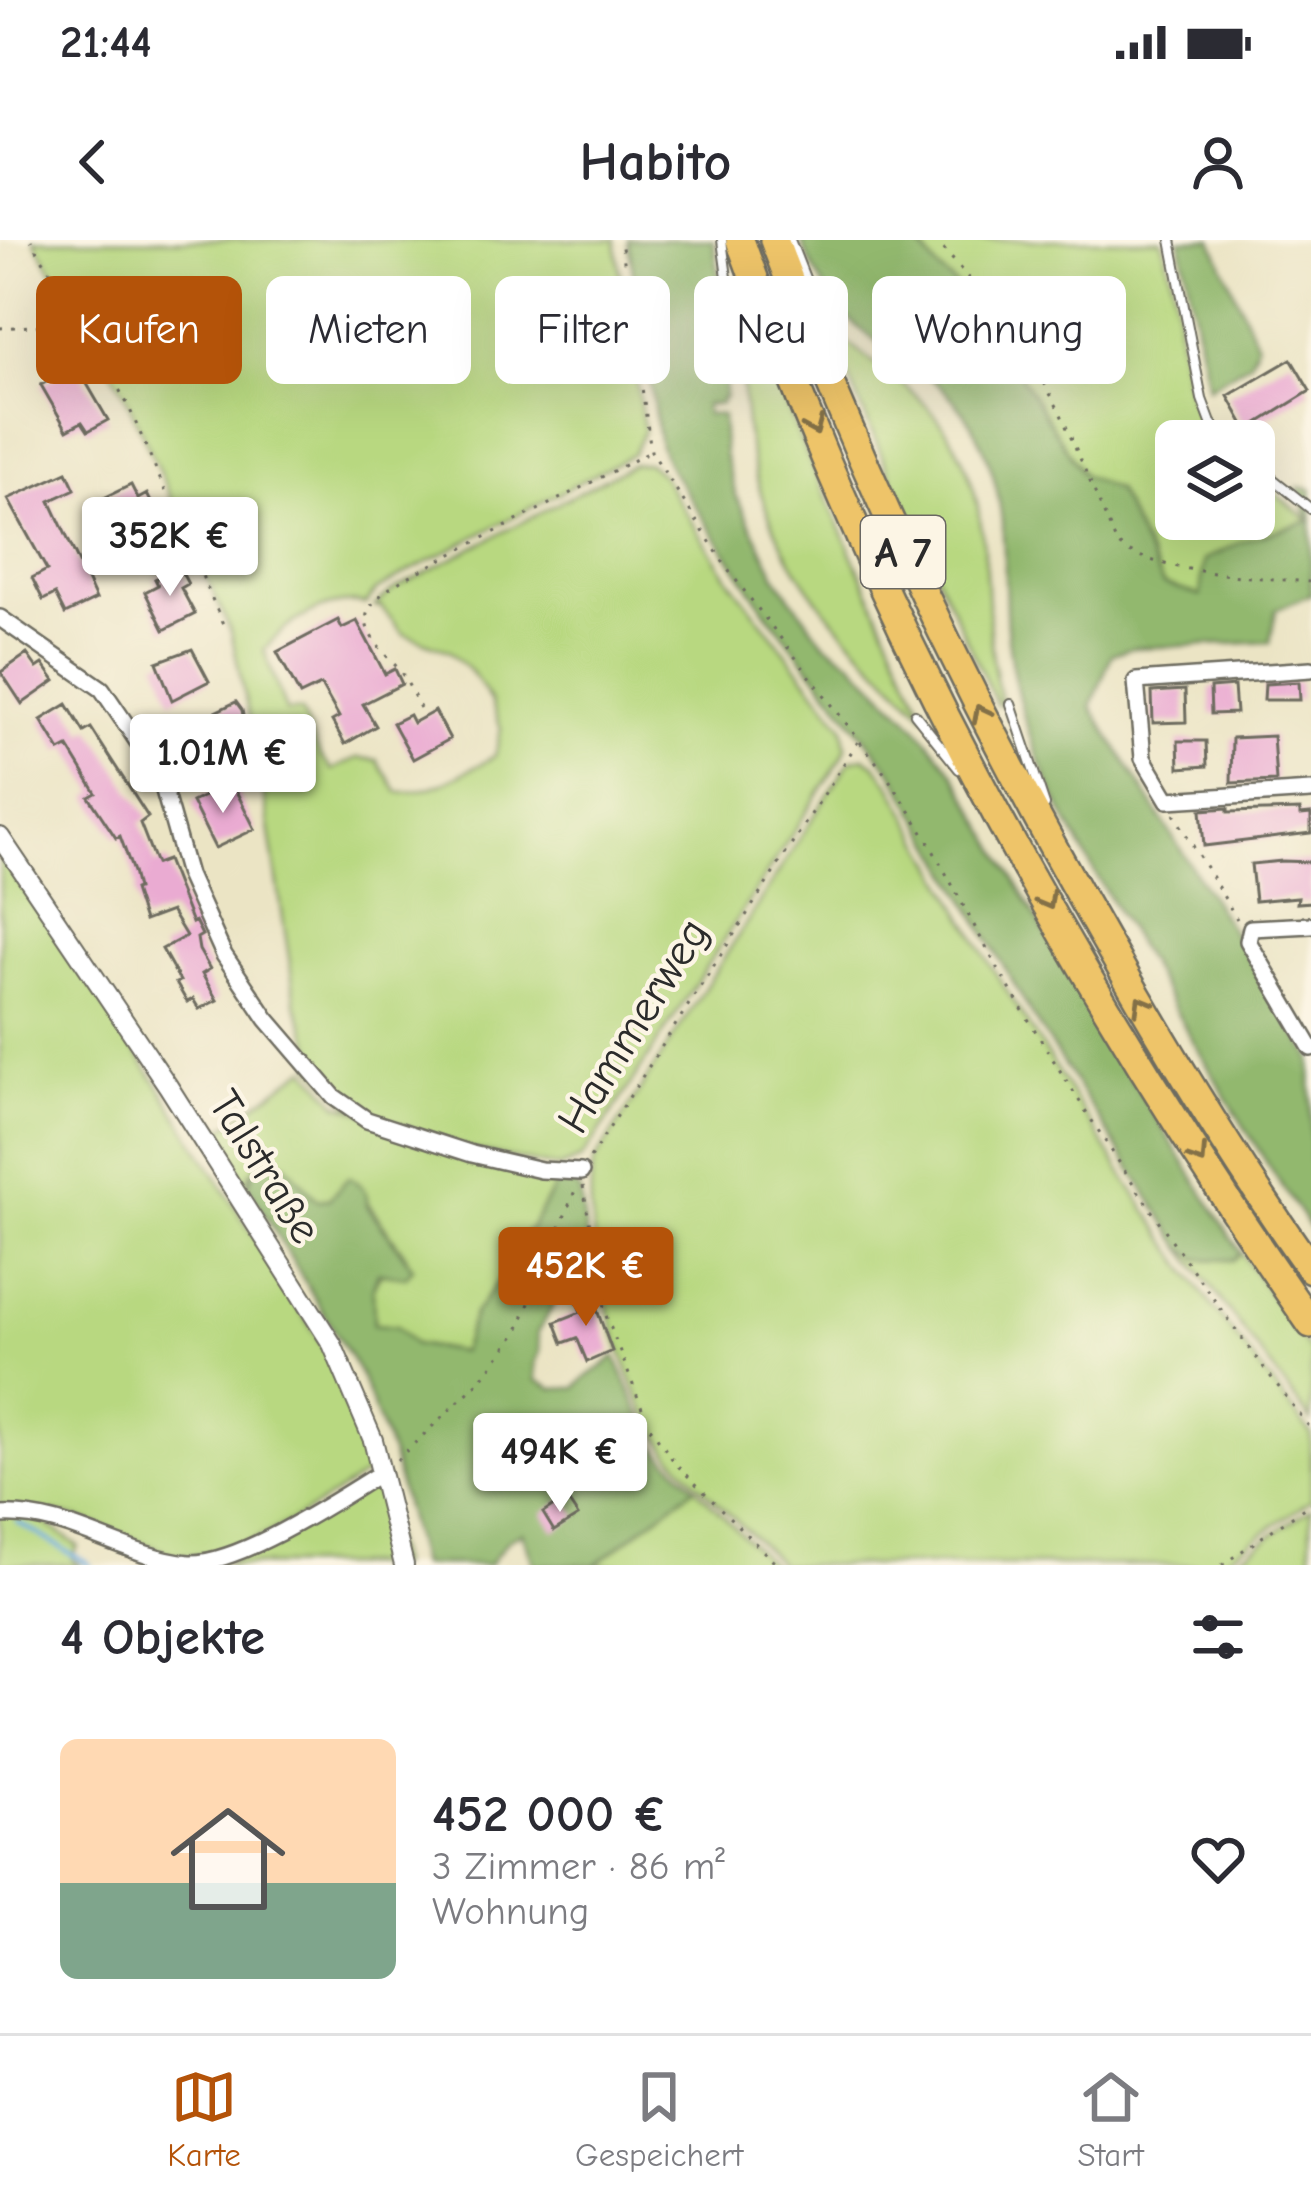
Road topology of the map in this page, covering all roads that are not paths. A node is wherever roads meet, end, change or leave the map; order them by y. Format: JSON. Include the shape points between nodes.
{"nodes":[{"id":1,"x":722,"y":240,"type":"edge"},
{"id":2,"x":740,"y":240,"type":"edge"},
{"id":3,"x":774,"y":240,"type":"edge"},
{"id":4,"x":790,"y":240,"type":"edge"},
{"id":5,"x":1171,"y":240,"type":"edge"},
{"id":6,"x":727,"y":276,"type":"edge"},
{"id":7,"x":804,"y":276,"type":"edge"},
{"id":8,"x":1210,"y":420,"type":"edge"},
{"id":9,"x":1275,"y":481,"type":"edge"},
{"id":10,"x":1311,"y":509,"type":"edge"},
{"id":11,"x":0,"y":618,"type":"edge"},
{"id":12,"x":1311,"y":669,"type":"edge"},
{"id":13,"x":1011,"y":704,"type":"dead end"},
{"id":14,"x":915,"y":714,"type":"dead end"},
{"id":15,"x":1311,"y":791,"type":"edge"},
{"id":16,"x":990,"y":799,"type":"junction"},
{"id":17,"x":0,"y":837,"type":"edge"},
{"id":18,"x":1055,"y":853,"type":"junction"},
{"id":19,"x":1311,"y":925,"type":"edge"},
{"id":20,"x":1311,"y":1048,"type":"edge"},
{"id":21,"x":581,"y":1172,"type":"road end"},
{"id":22,"x":1311,"y":1269,"type":"edge"},
{"id":23,"x":1311,"y":1324,"type":"edge"},
{"id":24,"x":382,"y":1472,"type":"junction"},
{"id":25,"x":8,"y":1514,"type":"edge"},
{"id":26,"x":404,"y":1565,"type":"edge"}],
"edges":[{"from":1,"to":6,"type":"lane"},
{"from":2,"to":16,"type":"highway","number":"A 7","one_way":true,"via":[[838,483]]},
{"from":18,"to":3,"type":"highway","number":"A 7","one_way":true,"via":[[890,524]]},
{"from":4,"to":7,"type":"lane"},
{"from":5,"to":8,"type":"lane"},
{"from":9,"to":10,"type":"lane"},
{"from":11,"to":21,"type":"street","via":[[102,688],[159,773],[188,875],[224,955],[334,1097],[367,1120],[472,1154]]},
{"from":12,"to":15,"type":"street","via":[[1136,681],[1143,758],[1171,800]]},
{"from":13,"to":18,"type":"lane","via":[[1052,820]]},
{"from":14,"to":16,"type":"lane","via":[[970,787]]},
{"from":16,"to":23,"type":"highway","number":"A 7","one_way":true,"via":[[1135,1058]]},
{"from":17,"to":24,"type":"street","name":"Talstraße","via":[[332,1344]]},
{"from":22,"to":18,"type":"highway","number":"A 7","one_way":true,"via":[[1201,1104]]},
{"from":19,"to":20,"type":"street","via":[[1251,928],[1248,941]]},
{"from":24,"to":25,"type":"street","via":[[240,1552],[203,1563],[65,1522]]},
{"from":24,"to":26,"type":"street","name":"Talstraße"}]}
